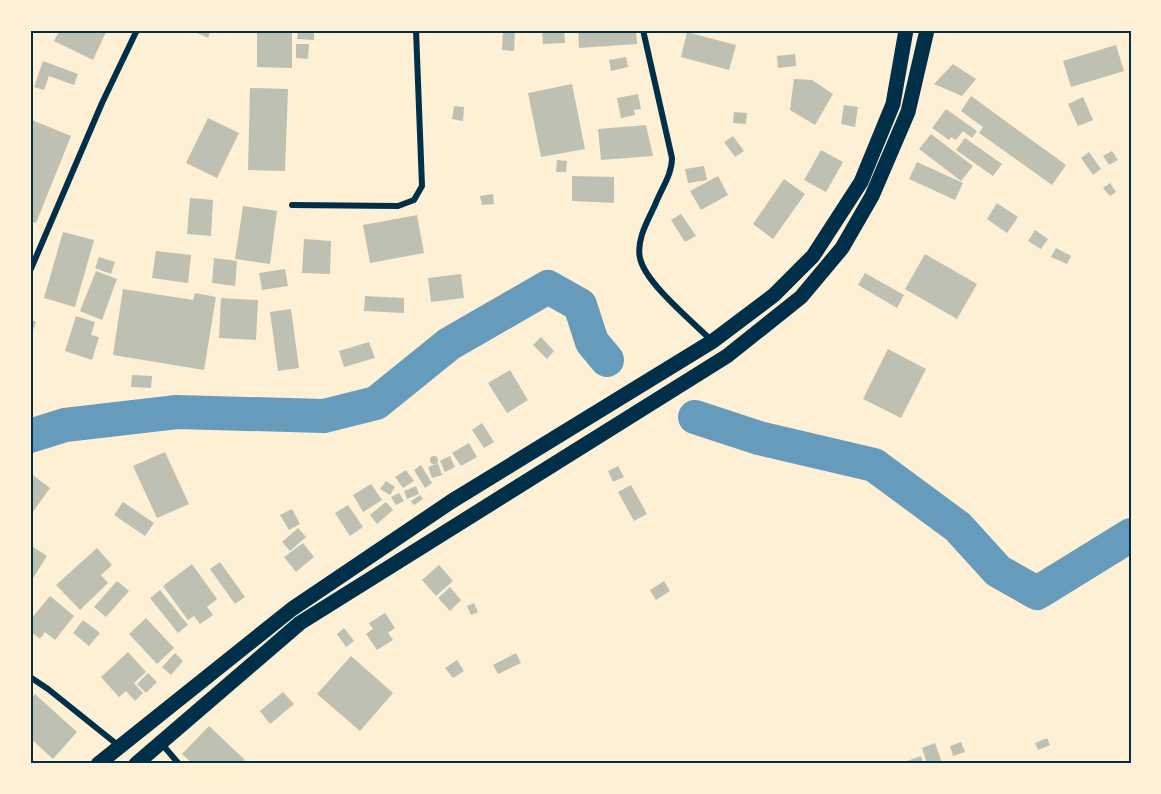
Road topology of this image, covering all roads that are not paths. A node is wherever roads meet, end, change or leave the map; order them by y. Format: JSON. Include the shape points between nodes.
{"nodes":[{"id":1,"x":137,"y":30,"type":"edge"},
{"id":2,"x":416,"y":30,"type":"edge"},
{"id":3,"x":643,"y":30,"type":"edge"},
{"id":4,"x":906,"y":30,"type":"edge"},
{"id":5,"x":927,"y":30,"type":"edge"},
{"id":6,"x":292,"y":205,"type":"dead end"},
{"id":7,"x":30,"y":271,"type":"edge"},
{"id":8,"x":713,"y":341,"type":"junction"},
{"id":9,"x":30,"y":677,"type":"edge"},
{"id":10,"x":160,"y":743,"type":"junction"},
{"id":11,"x":119,"y":746,"type":"junction"},
{"id":12,"x":98,"y":764,"type":"edge"},
{"id":13,"x":136,"y":764,"type":"edge"},
{"id":14,"x":178,"y":764,"type":"edge"}],
"edges":[{"from":1,"to":7,"type":"street"},
{"from":2,"to":6,"type":"street","via":[[422,186],[414,200],[398,206]]},
{"from":3,"to":8,"type":"street","via":[[672,169],[641,239],[640,258],[655,287]]},
{"from":4,"to":8,"type":"main road","via":[[893,104],[861,182],[813,256],[774,295]]},
{"from":5,"to":10,"type":"main road","via":[[908,111],[873,196],[842,248],[801,297],[727,356],[300,623]]},
{"from":8,"to":11,"type":"main road","via":[[452,501],[301,603]]},
{"from":9,"to":11,"type":"street"},
{"from":10,"to":13,"type":"main road"},
{"from":10,"to":14,"type":"street"},
{"from":11,"to":12,"type":"main road"}]}
